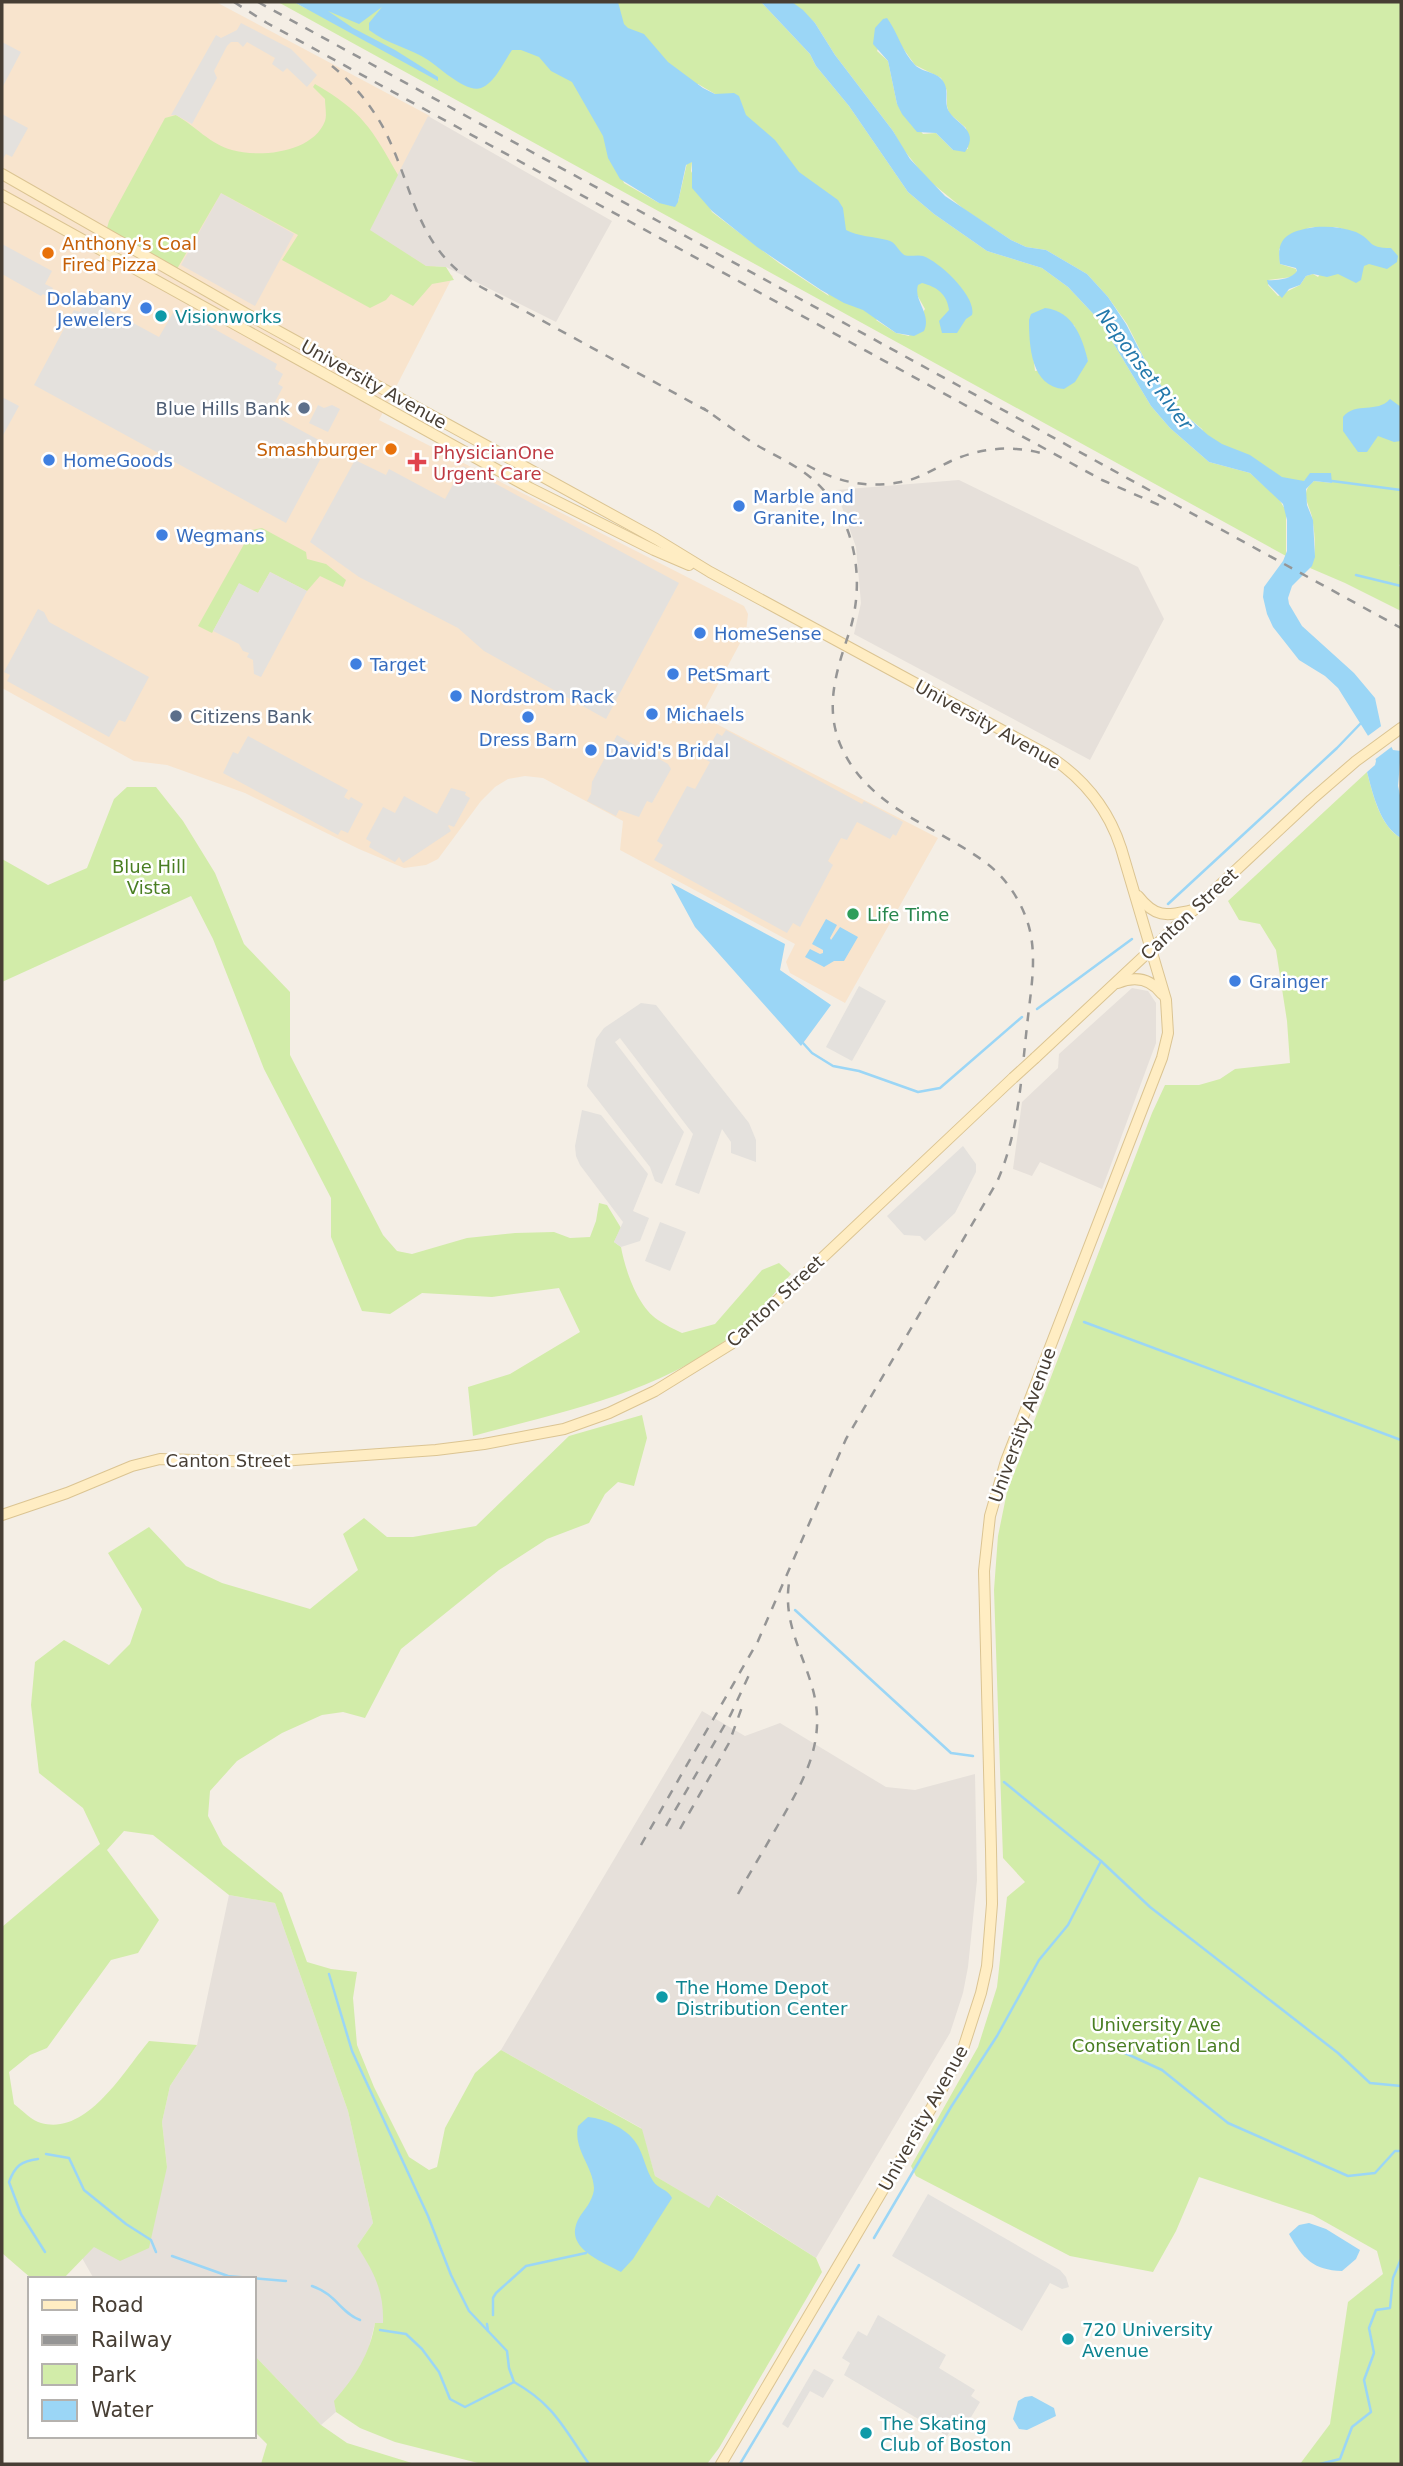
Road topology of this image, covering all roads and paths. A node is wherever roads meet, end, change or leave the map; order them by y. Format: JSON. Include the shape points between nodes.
{"nodes":[{"id":1,"x":2,"y":174,"type":"edge"},
{"id":2,"x":2,"y":195,"type":"edge"},
{"id":3,"x":710,"y":572,"type":"junction"},
{"id":4,"x":1398,"y":730,"type":"edge"},
{"id":5,"x":1133,"y":888,"type":"junction"},
{"id":6,"x":1195,"y":910,"type":"junction"},
{"id":7,"x":1151,"y":951,"type":"junction"},
{"id":8,"x":1115,"y":984,"type":"junction"},
{"id":9,"x":1166,"y":1000,"type":"junction"},
{"id":10,"x":2,"y":1515,"type":"edge"},
{"id":11,"x":721,"y":2464,"type":"edge"}],
"edges":[{"from":1,"to":3,"type":"main road","name":"University Avenue"},
{"from":2,"to":3,"type":"main road","name":"University Avenue","via":[[542,495]]},
{"from":3,"to":5,"type":"main road","name":"University Avenue","via":[[1060,762],[1098,802],[1119,842]]},
{"from":4,"to":6,"type":"main road","name":"Canton Street","via":[[1311,800]]},
{"from":5,"to":6,"type":"main road","via":[[1157,913]]},
{"from":5,"to":7,"type":"main road","name":"University Avenue"},
{"from":6,"to":7,"type":"main road","name":"Canton Street"},
{"from":7,"to":8,"type":"main road","name":"Canton Street"},
{"from":7,"to":9,"type":"main road","name":"University Avenue"},
{"from":8,"to":9,"type":"main road","via":[[1144,980]]},
{"from":8,"to":10,"type":"main road","name":"Canton Street","bridge":true,"via":[[731,1344],[609,1413],[564,1429],[436,1450],[267,1462],[160,1459]]},
{"from":9,"to":11,"type":"main road","name":"University Avenue","via":[[1163,1058],[1006,1461],[990,1516],[984,1571],[992,1904],[987,1966],[973,2022],[936,2100]]}]}
